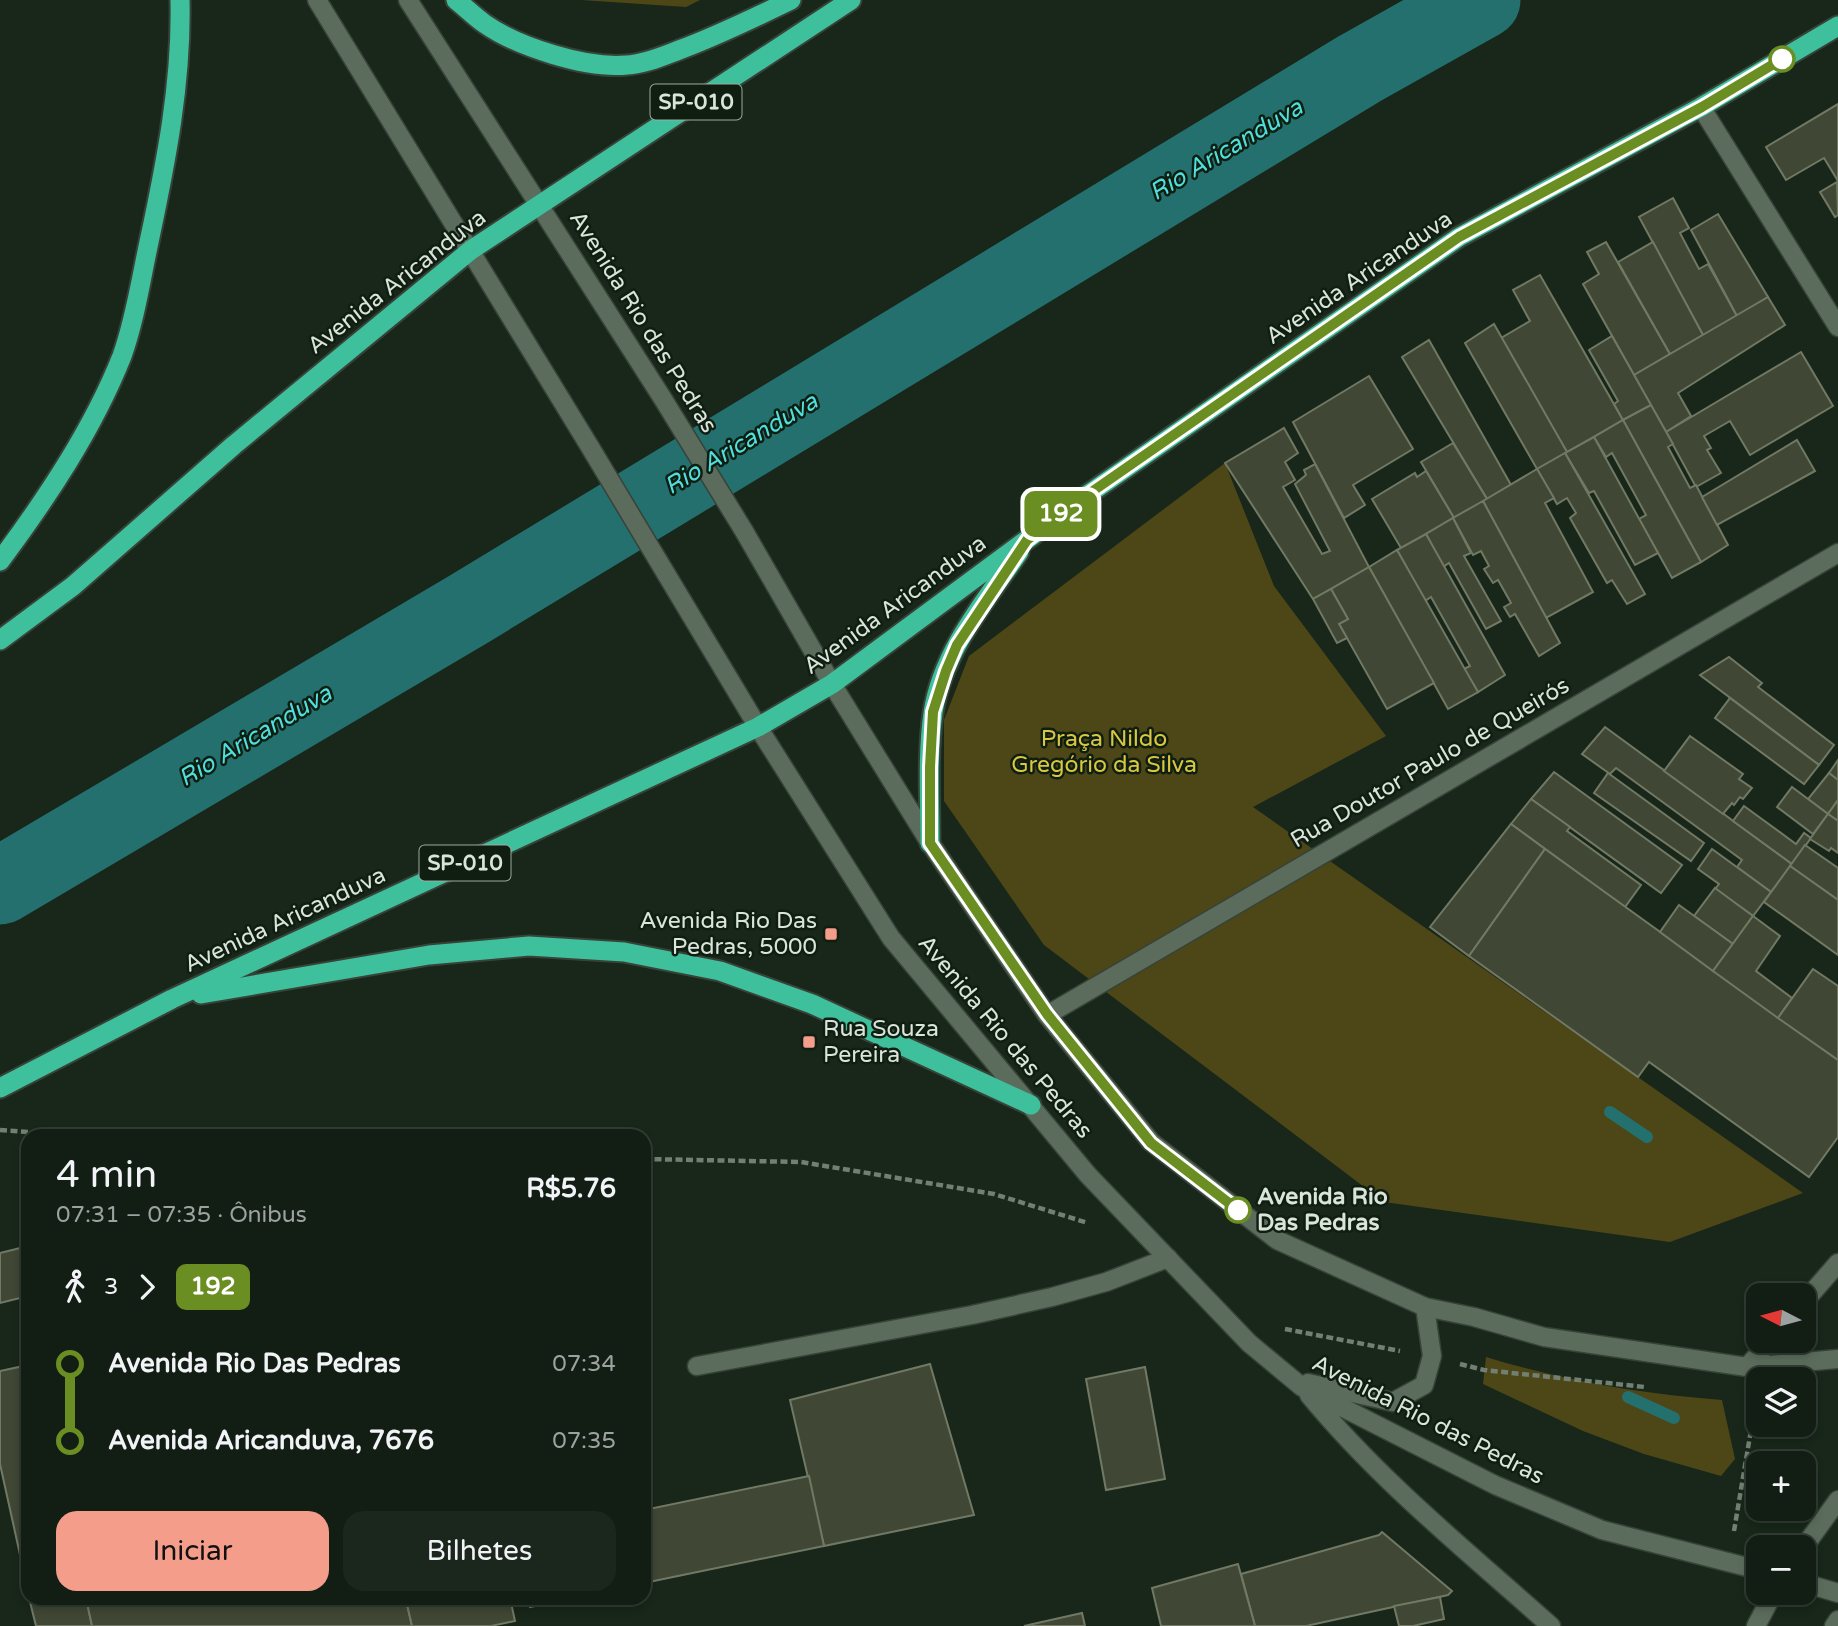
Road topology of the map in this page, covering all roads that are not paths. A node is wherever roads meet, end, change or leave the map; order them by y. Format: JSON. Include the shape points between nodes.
{"nodes":[{"id":1,"x":180,"y":0,"type":"edge"},
{"id":2,"x":317,"y":0,"type":"edge"},
{"id":3,"x":408,"y":0,"type":"edge"},
{"id":4,"x":456,"y":0,"type":"edge"},
{"id":5,"x":791,"y":0,"type":"edge"},
{"id":6,"x":851,"y":0,"type":"edge"},
{"id":7,"x":1838,"y":26,"type":"edge"},
{"id":8,"x":1702,"y":107,"type":"junction"},
{"id":9,"x":540,"y":204,"type":"junction"},
{"id":10,"x":471,"y":250,"type":"junction"},
{"id":11,"x":1838,"y":327,"type":"edge"},
{"id":12,"x":1027,"y":540,"type":"junction"},
{"id":13,"x":1838,"y":553,"type":"edge"},
{"id":14,"x":0,"y":561,"type":"edge"},
{"id":15,"x":0,"y":640,"type":"edge"},
{"id":16,"x":832,"y":684,"type":"junction"},
{"id":17,"x":758,"y":727,"type":"junction"},
{"id":18,"x":930,"y":843,"type":"junction"},
{"id":19,"x":172,"y":999,"type":"junction"},
{"id":20,"x":1047,"y":1014,"type":"junction"},
{"id":21,"x":0,"y":1088,"type":"edge"},
{"id":22,"x":1031,"y":1105,"type":"junction"},
{"id":23,"x":1168,"y":1258,"type":"junction"},
{"id":24,"x":1838,"y":1263,"type":"edge"},
{"id":25,"x":1816,"y":1288,"type":"edge"},
{"id":26,"x":1424,"y":1307,"type":"junction"},
{"id":27,"x":1759,"y":1353,"type":"edge"},
{"id":28,"x":1838,"y":1359,"type":"edge"},
{"id":29,"x":697,"y":1366,"type":"dead end"},
{"id":30,"x":1747,"y":1367,"type":"junction"},
{"id":31,"x":1298,"y":1384,"type":"junction"},
{"id":32,"x":1838,"y":1500,"type":"edge"},
{"id":33,"x":1813,"y":1535,"type":"edge"},
{"id":34,"x":1746,"y":1567,"type":"edge"},
{"id":35,"x":1816,"y":1587,"type":"edge"},
{"id":36,"x":1838,"y":1593,"type":"edge"},
{"id":37,"x":1767,"y":1605,"type":"edge"},
{"id":38,"x":1838,"y":1620,"type":"edge"},
{"id":39,"x":1551,"y":1626,"type":"edge"},
{"id":40,"x":1756,"y":1626,"type":"edge"},
{"id":41,"x":1834,"y":1626,"type":"edge"}],
"edges":[{"from":1,"to":14,"type":"highway","via":[[181,43],[169,148],[122,354],[90,424]]},
{"from":2,"to":10,"type":"main road","name":"Avenida Rio das Pedras"},
{"from":3,"to":9,"type":"main road","name":"Avenida Rio das Pedras"},
{"from":4,"to":5,"type":"highway","via":[[486,25],[531,46],[572,61],[629,65],[711,38]]},
{"from":6,"to":9,"type":"highway","name":"Avenida Aricanduva","number":"SP-010"},
{"from":7,"to":8,"type":"highway","name":"Avenida Aricanduva","number":"SP-010"},
{"from":8,"to":11,"type":"main road"},
{"from":8,"to":12,"type":"highway","name":"Avenida Aricanduva","number":"SP-010","via":[[1459,237]]},
{"from":9,"to":10,"type":"highway","name":"Avenida Aricanduva","number":"SP-010"},
{"from":9,"to":16,"type":"main road","name":"Avenida Rio das Pedras","via":[[744,531]]},
{"from":10,"to":15,"type":"highway","name":"Avenida Aricanduva","number":"SP-010","via":[[234,445],[74,586]]},
{"from":10,"to":17,"type":"main road","name":"Avenida Rio das Pedras"},
{"from":12,"to":16,"type":"highway","name":"Avenida Aricanduva","number":"SP-010"},
{"from":12,"to":18,"type":"highway","via":[[970,623],[946,671],[933,712]]},
{"from":13,"to":20,"type":"main road","name":"Rua Doutor Paulo de Queirós"},
{"from":16,"to":17,"type":"highway","name":"Avenida Aricanduva","number":"SP-010"},
{"from":16,"to":18,"type":"main road","name":"Avenida Rio das Pedras"},
{"from":17,"to":19,"type":"highway","name":"Avenida Aricanduva","number":"SP-010"},
{"from":17,"to":22,"type":"main road","name":"Avenida Rio das Pedras","via":[[891,937]]},
{"from":18,"to":20,"type":"main road","name":"Avenida Rio das Pedras"},
{"from":19,"to":21,"type":"highway","name":"Avenida Aricanduva","number":"SP-010"},
{"from":19,"to":22,"type":"highway","via":[[429,955],[529,946],[624,952],[720,971],[812,1004]]},
{"from":20,"to":26,"type":"main road","name":"Avenida Rio das Pedras","via":[[1151,1143],[1277,1240]]},
{"from":22,"to":23,"type":"main road","name":"Avenida Rio das Pedras","via":[[1088,1175]]},
{"from":23,"to":29,"type":"main road","via":[[1052,1297]]},
{"from":23,"to":31,"type":"main road","name":"Avenida Rio das Pedras","via":[[1249,1343]]},
{"from":24,"to":25,"type":"main road"},
{"from":26,"to":30,"type":"main road","name":"Avenida Rio das Pedras","via":[[1544,1337]]},
{"from":26,"to":31,"type":"main road","via":[[1432,1356],[1424,1385],[1393,1402]]},
{"from":27,"to":30,"type":"main road"},
{"from":28,"to":30,"type":"main road","name":"Avenida Rio das Pedras"},
{"from":31,"to":34,"type":"main road","name":"Avenida Rio das Pedras","via":[[1494,1485],[1602,1530]]},
{"from":31,"to":39,"type":"main road","via":[[1394,1486]]},
{"from":32,"to":33,"type":"main road"},
{"from":35,"to":36,"type":"main road"},
{"from":37,"to":40,"type":"main road"},
{"from":38,"to":41,"type":"main road"}]}
